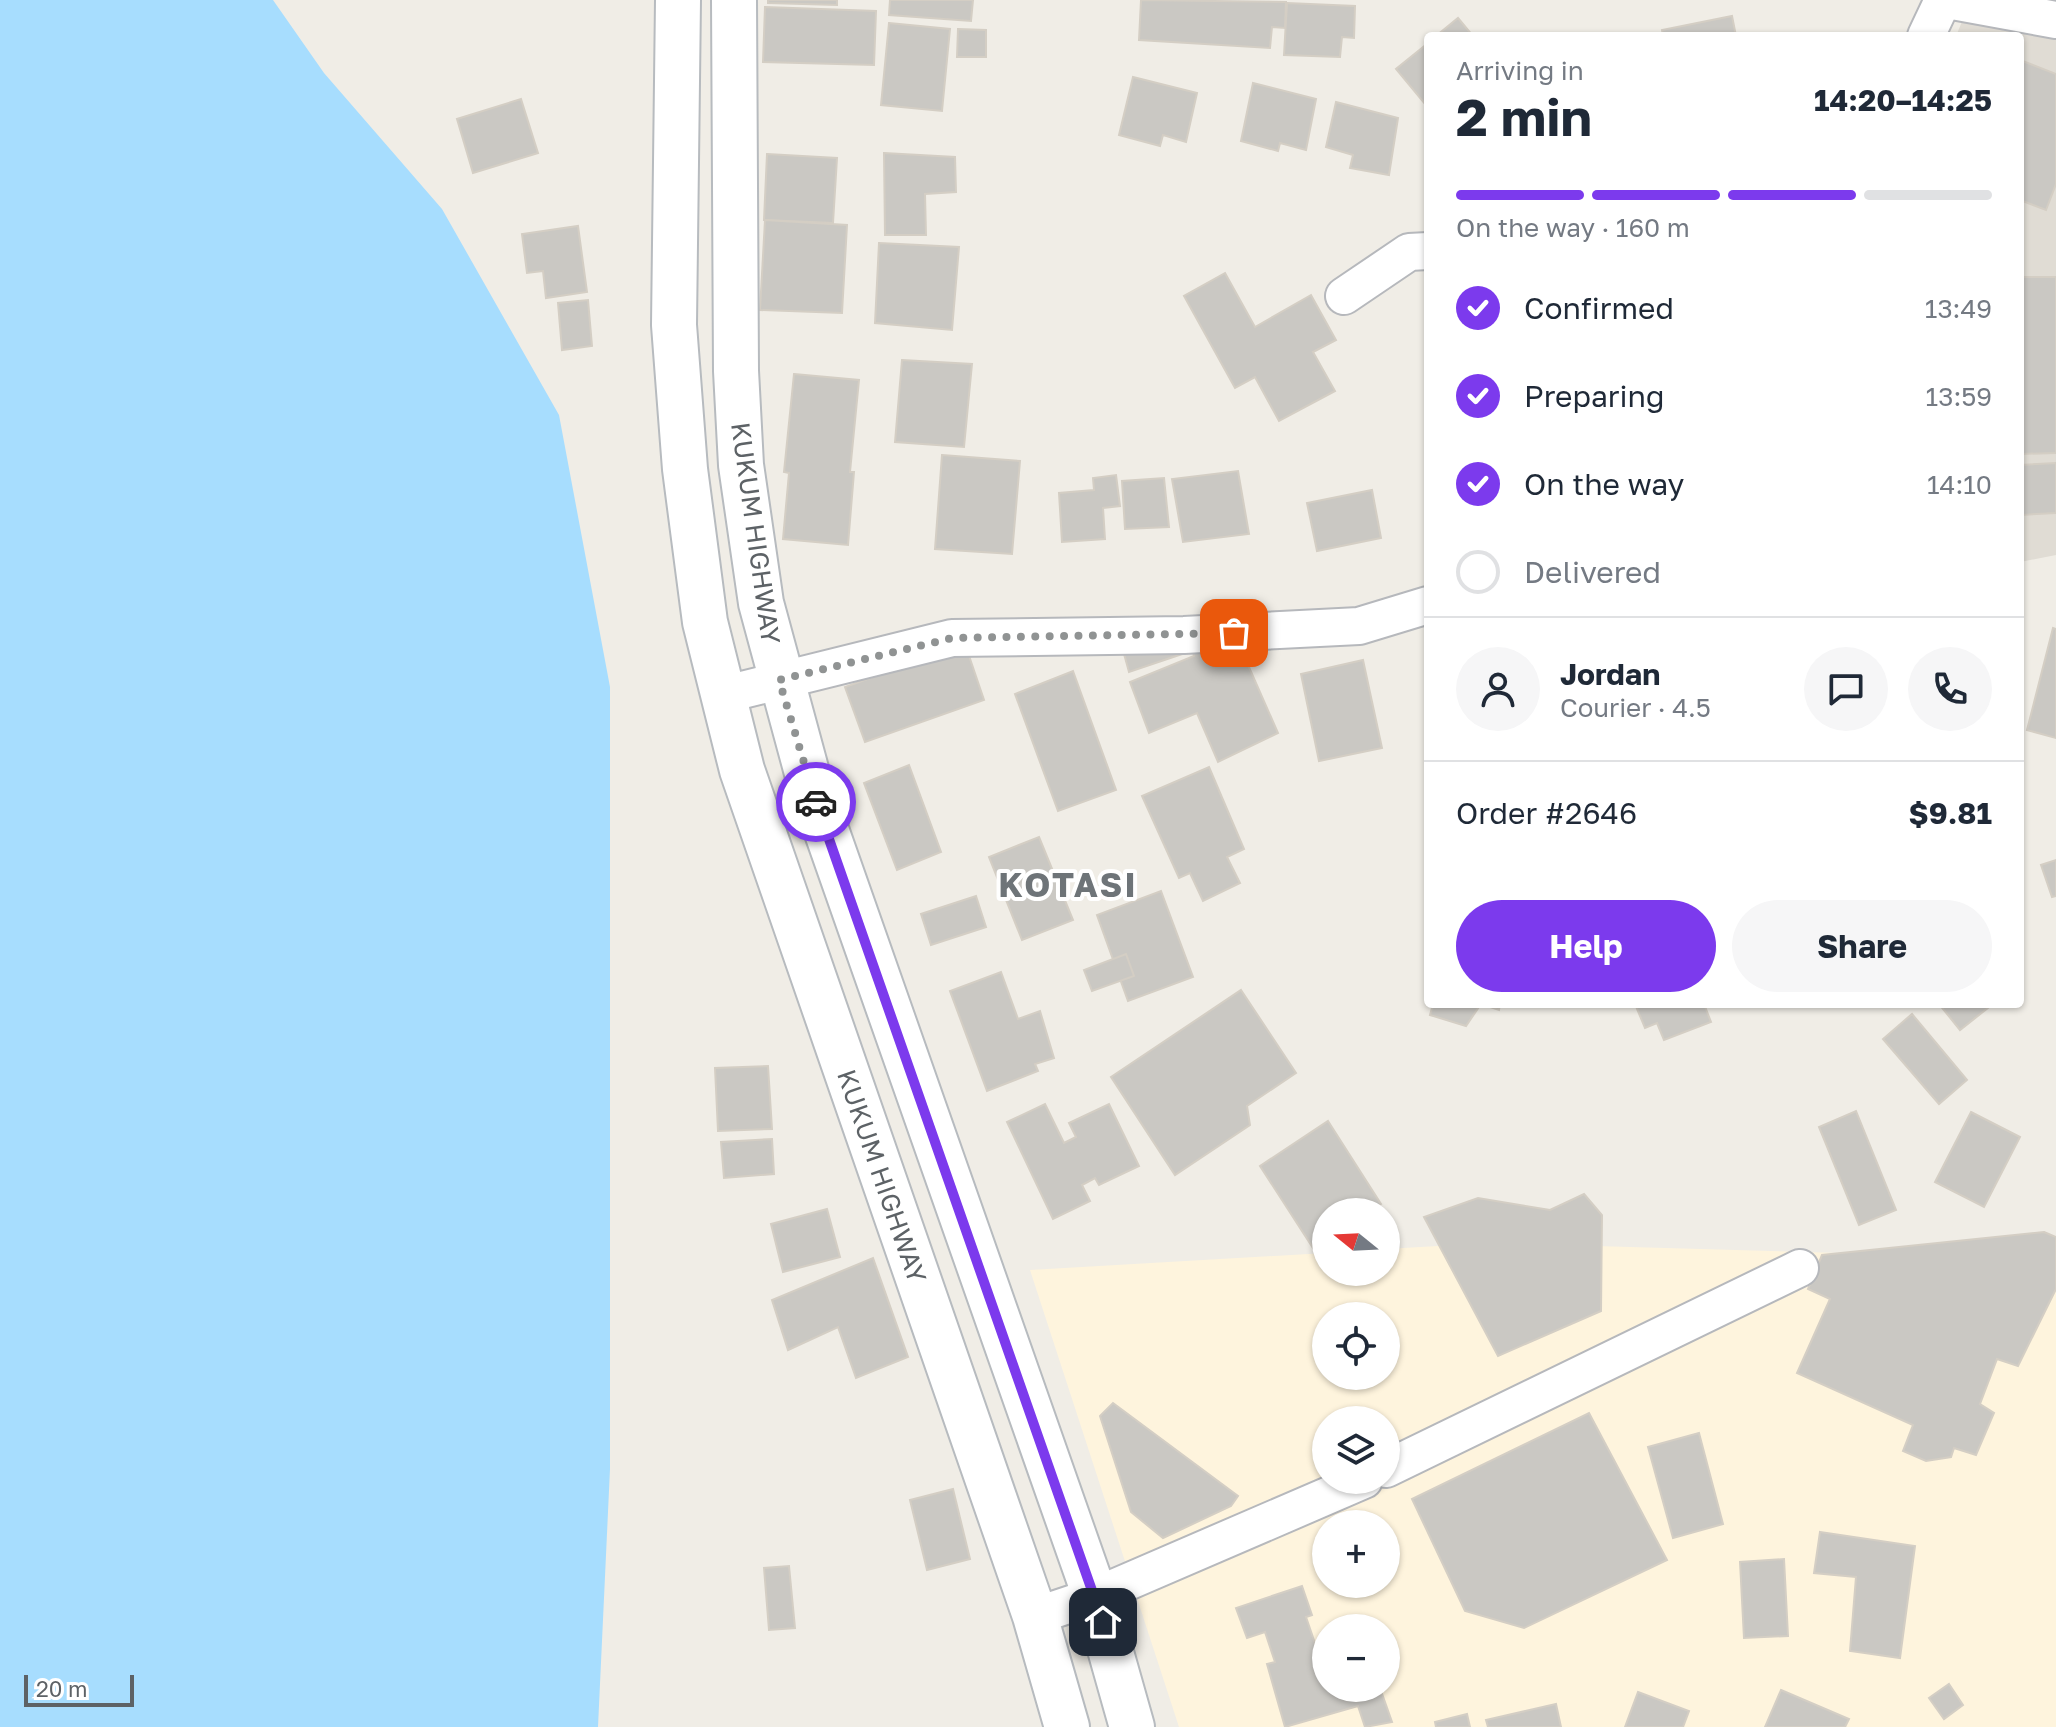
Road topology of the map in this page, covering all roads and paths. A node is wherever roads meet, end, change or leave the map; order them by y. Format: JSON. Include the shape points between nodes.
{"nodes":[{"id":1,"x":678,"y":0,"type":"edge"},
{"id":2,"x":734,"y":0,"type":"edge"},
{"id":3,"x":1945,"y":0,"type":"edge"},
{"id":4,"x":2056,"y":20,"type":"edge"},
{"id":5,"x":1928,"y":32,"type":"edge"},
{"id":6,"x":1424,"y":251,"type":"edge"},
{"id":7,"x":1344,"y":296,"type":"dead end"},
{"id":8,"x":1424,"y":606,"type":"edge"},
{"id":9,"x":779,"y":680,"type":"junction"},
{"id":10,"x":722,"y":695,"type":"junction"},
{"id":11,"x":1800,"y":1268,"type":"dead end"},
{"id":12,"x":1400,"y":1462,"type":"edge"},
{"id":13,"x":1332,"y":1494,"type":"edge"},
{"id":14,"x":1095,"y":1596,"type":"junction"},
{"id":15,"x":1035,"y":1616,"type":"junction"},
{"id":16,"x":1067,"y":1727,"type":"edge"},
{"id":17,"x":1132,"y":1727,"type":"edge"}],
"edges":[{"from":1,"to":10,"type":"main road","name":"KUKUM HIGHWAY","via":[[677,366],[705,622]]},
{"from":2,"to":9,"type":"main road","name":"KUKUM HIGHWAY","via":[[734,310],[741,465],[761,603]]},
{"from":3,"to":4,"type":"street"},
{"from":3,"to":5,"type":"street"},
{"from":6,"to":7,"type":"street","via":[[1409,252]]},
{"from":8,"to":9,"type":"street","via":[[1359,626],[952,638]]},
{"from":9,"to":10,"type":"street"},
{"from":9,"to":14,"type":"main road","name":"KUKUM HIGHWAY","via":[[825,829]]},
{"from":10,"to":15,"type":"main road","name":"KUKUM HIGHWAY","via":[[742,770]]},
{"from":11,"to":12,"type":"street"},
{"from":13,"to":14,"type":"street"},
{"from":14,"to":15,"type":"street"},
{"from":14,"to":17,"type":"main road","name":"KUKUM HIGHWAY"},
{"from":15,"to":16,"type":"main road","name":"KUKUM HIGHWAY"}]}
